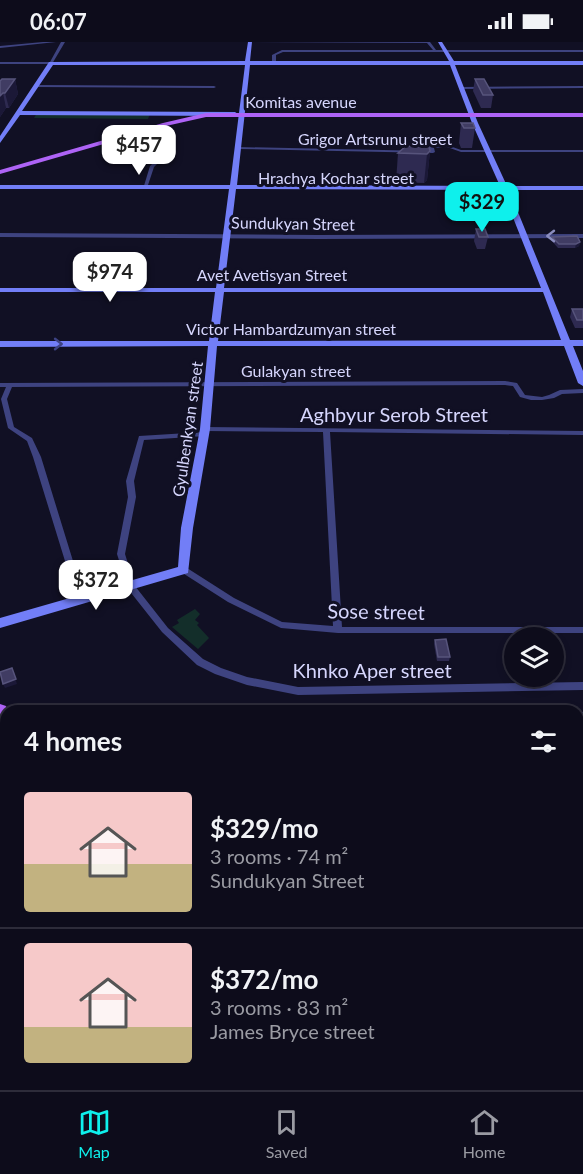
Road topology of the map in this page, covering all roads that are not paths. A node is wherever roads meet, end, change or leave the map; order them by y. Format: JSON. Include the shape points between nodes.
{"nodes":[{"id":1,"x":54,"y":42,"type":"edge"},
{"id":2,"x":63,"y":42,"type":"edge"},
{"id":3,"x":250,"y":42,"type":"edge"},
{"id":4,"x":436,"y":42,"type":"edge"},
{"id":5,"x":440,"y":42,"type":"edge"},
{"id":6,"x":0,"y":47,"type":"edge"},
{"id":7,"x":444,"y":50,"type":"junction"},
{"id":8,"x":583,"y":51,"type":"edge"},
{"id":9,"x":0,"y":63,"type":"edge"},
{"id":10,"x":51,"y":63,"type":"junction"},
{"id":11,"x":247,"y":63,"type":"junction"},
{"id":12,"x":273,"y":63,"type":"junction"},
{"id":13,"x":449,"y":63,"type":"junction"},
{"id":14,"x":583,"y":63,"type":"edge"},
{"id":15,"x":36,"y":86,"type":"junction"},
{"id":16,"x":214,"y":87,"type":"dead end"},
{"id":17,"x":583,"y":87,"type":"edge"},
{"id":18,"x":462,"y":88,"type":"junction"},
{"id":19,"x":157,"y":112,"type":"junction"},
{"id":20,"x":18,"y":113,"type":"junction"},
{"id":21,"x":240,"y":115,"type":"junction"},
{"id":22,"x":470,"y":116,"type":"junction"},
{"id":23,"x":583,"y":116,"type":"edge"},
{"id":24,"x":14,"y":119,"type":"junction"},
{"id":25,"x":158,"y":123,"type":"junction"},
{"id":26,"x":0,"y":141,"type":"edge"},
{"id":27,"x":238,"y":148,"type":"junction"},
{"id":28,"x":162,"y":150,"type":"dead end"},
{"id":29,"x":486,"y":151,"type":"junction"},
{"id":30,"x":583,"y":151,"type":"edge"},
{"id":31,"x":57,"y":157,"type":"junction"},
{"id":32,"x":0,"y":173,"type":"edge"},
{"id":33,"x":0,"y":188,"type":"edge"},
{"id":34,"x":145,"y":188,"type":"junction"},
{"id":35,"x":233,"y":189,"type":"junction"},
{"id":36,"x":583,"y":189,"type":"edge"},
{"id":37,"x":502,"y":190,"type":"junction"},
{"id":38,"x":0,"y":235,"type":"edge"},
{"id":39,"x":227,"y":236,"type":"junction"},
{"id":40,"x":521,"y":236,"type":"junction"},
{"id":41,"x":583,"y":236,"type":"edge"},
{"id":42,"x":220,"y":289,"type":"junction"},
{"id":43,"x":0,"y":290,"type":"edge"},
{"id":44,"x":544,"y":290,"type":"junction"},
{"id":45,"x":566,"y":343,"type":"junction"},
{"id":46,"x":583,"y":343,"type":"edge"},
{"id":47,"x":0,"y":344,"type":"edge"},
{"id":48,"x":213,"y":344,"type":"junction"},
{"id":49,"x":208,"y":382,"type":"junction"},
{"id":50,"x":583,"y":382,"type":"edge"},
{"id":51,"x":0,"y":385,"type":"edge"},
{"id":52,"x":10,"y":385,"type":"junction"},
{"id":53,"x":583,"y":392,"type":"edge"},
{"id":54,"x":326,"y":430,"type":"junction"},
{"id":55,"x":205,"y":431,"type":"junction"},
{"id":56,"x":583,"y":433,"type":"edge"},
{"id":57,"x":184,"y":570,"type":"junction"},
{"id":58,"x":130,"y":584,"type":"junction"},
{"id":59,"x":81,"y":600,"type":"junction"},
{"id":60,"x":0,"y":623,"type":"edge"},
{"id":61,"x":338,"y":630,"type":"junction"},
{"id":62,"x":583,"y":630,"type":"edge"},
{"id":63,"x":583,"y":686,"type":"edge"}],
"edges":[{"from":1,"to":6,"type":"street"},
{"from":2,"to":10,"type":"street"},
{"from":3,"to":7,"type":"street","via":[[429,42]]},
{"from":3,"to":11,"type":"street","name":"Gyulbenkyan street"},
{"from":4,"to":7,"type":"street"},
{"from":5,"to":7,"type":"street"},
{"from":7,"to":8,"type":"street"},
{"from":7,"to":12,"type":"street","via":[[282,51],[274,54]]},
{"from":7,"to":13,"type":"street"},
{"from":9,"to":10,"type":"street"},
{"from":10,"to":11,"type":"street"},
{"from":10,"to":15,"type":"street"},
{"from":11,"to":12,"type":"street"},
{"from":11,"to":21,"type":"street","name":"Gyulbenkyan street"},
{"from":12,"to":13,"type":"street"},
{"from":13,"to":14,"type":"street"},
{"from":13,"to":18,"type":"street"},
{"from":13,"to":22,"type":"street"},
{"from":15,"to":16,"type":"street"},
{"from":15,"to":20,"type":"street"},
{"from":17,"to":18,"type":"street"},
{"from":18,"to":22,"type":"street"},
{"from":19,"to":20,"type":"street","name":"Komitas avenue"},
{"from":19,"to":21,"type":"street","name":"Komitas avenue"},
{"from":19,"to":25,"type":"street"},
{"from":20,"to":24,"type":"street"},
{"from":21,"to":22,"type":"main road","name":"Komitas avenue"},
{"from":21,"to":25,"type":"main road"},
{"from":21,"to":27,"type":"street","name":"Gyulbenkyan street"},
{"from":21,"to":31,"type":"main road","via":[[186,122]]},
{"from":22,"to":23,"type":"main road","name":"Komitas avenue"},
{"from":22,"to":29,"type":"street"},
{"from":24,"to":25,"type":"street"},
{"from":24,"to":26,"type":"street"},
{"from":25,"to":31,"type":"main road"},
{"from":27,"to":29,"type":"street","name":"Grigor Artsrunu street","via":[[433,152],[431,147],[447,147],[461,152]]},
{"from":27,"to":35,"type":"street","name":"Gyulbenkyan street"},
{"from":28,"to":34,"type":"street"},
{"from":29,"to":30,"type":"street","name":"Grigor Artsrunu street"},
{"from":29,"to":37,"type":"street"},
{"from":31,"to":32,"type":"main road"},
{"from":31,"to":32,"type":"main road"},
{"from":33,"to":34,"type":"street","name":"Hrachya Kochar street"},
{"from":33,"to":35,"type":"street","name":"Hrachya Kochar street"},
{"from":34,"to":35,"type":"street","name":"Hrachya Kochar street"},
{"from":35,"to":37,"type":"street","name":"Hrachya Kochar street"},
{"from":35,"to":39,"type":"street","name":"Gyulbenkyan street"},
{"from":36,"to":37,"type":"street","name":"Hrachya Kochar street"},
{"from":37,"to":40,"type":"street"},
{"from":38,"to":39,"type":"street","name":"Sundukyan Street"},
{"from":39,"to":40,"type":"street","name":"Sundukyan Street"},
{"from":39,"to":42,"type":"street","name":"Gyulbenkyan street"},
{"from":41,"to":40,"type":"street","name":"Sundukyan Street","one_way":true},
{"from":40,"to":44,"type":"street","via":[[538,284]]},
{"from":42,"to":43,"type":"street","name":"Avet Avetisyan Street"},
{"from":42,"to":44,"type":"street","name":"Avet Avetisyan Street"},
{"from":42,"to":48,"type":"street","name":"Gyulbenkyan street"},
{"from":44,"to":45,"type":"street"},
{"from":45,"to":46,"type":"street","name":"Victor Hambardzumyan street"},
{"from":45,"to":48,"type":"street","name":"Victor Hambardzumyan street"},
{"from":45,"to":50,"type":"street"},
{"from":47,"to":48,"type":"street","name":"Victor Hambardzumyan street","one_way":true},
{"from":48,"to":49,"type":"street","name":"Gyulbenkyan street"},
{"from":49,"to":52,"type":"street","name":"Gulakyan street"},
{"from":49,"to":53,"type":"street","name":"Gulakyan street","via":[[505,383],[514,384],[522,396],[535,399],[560,392]]},
{"from":49,"to":55,"type":"street","name":"Gyulbenkyan street"},
{"from":51,"to":52,"type":"street","name":"Gulakyan street"},
{"from":52,"to":59,"type":"street","via":[[4,399],[8,421],[11,428],[30,440],[37,457]]},
{"from":54,"to":55,"type":"street","name":"Aghbyur Serob Street"},
{"from":54,"to":56,"type":"street","name":"Aghbyur Serob Street"},
{"from":54,"to":61,"type":"street"},
{"from":55,"to":57,"type":"street","name":"Gyulbenkyan street","via":[[187,528]]},
{"from":55,"to":58,"type":"street","name":"Aghbyur Serob Street","via":[[141,438],[130,481],[132,497],[121,554]]},
{"from":57,"to":58,"type":"street"},
{"from":57,"to":61,"type":"street","name":"Sose street","via":[[274,623]]},
{"from":58,"to":59,"type":"street"},
{"from":58,"to":63,"type":"street","name":"Khnko Aper street","via":[[165,630],[200,662],[237,678],[276,687],[331,691]]},
{"from":59,"to":60,"type":"street"},
{"from":61,"to":62,"type":"street","name":"Sose street"}]}
